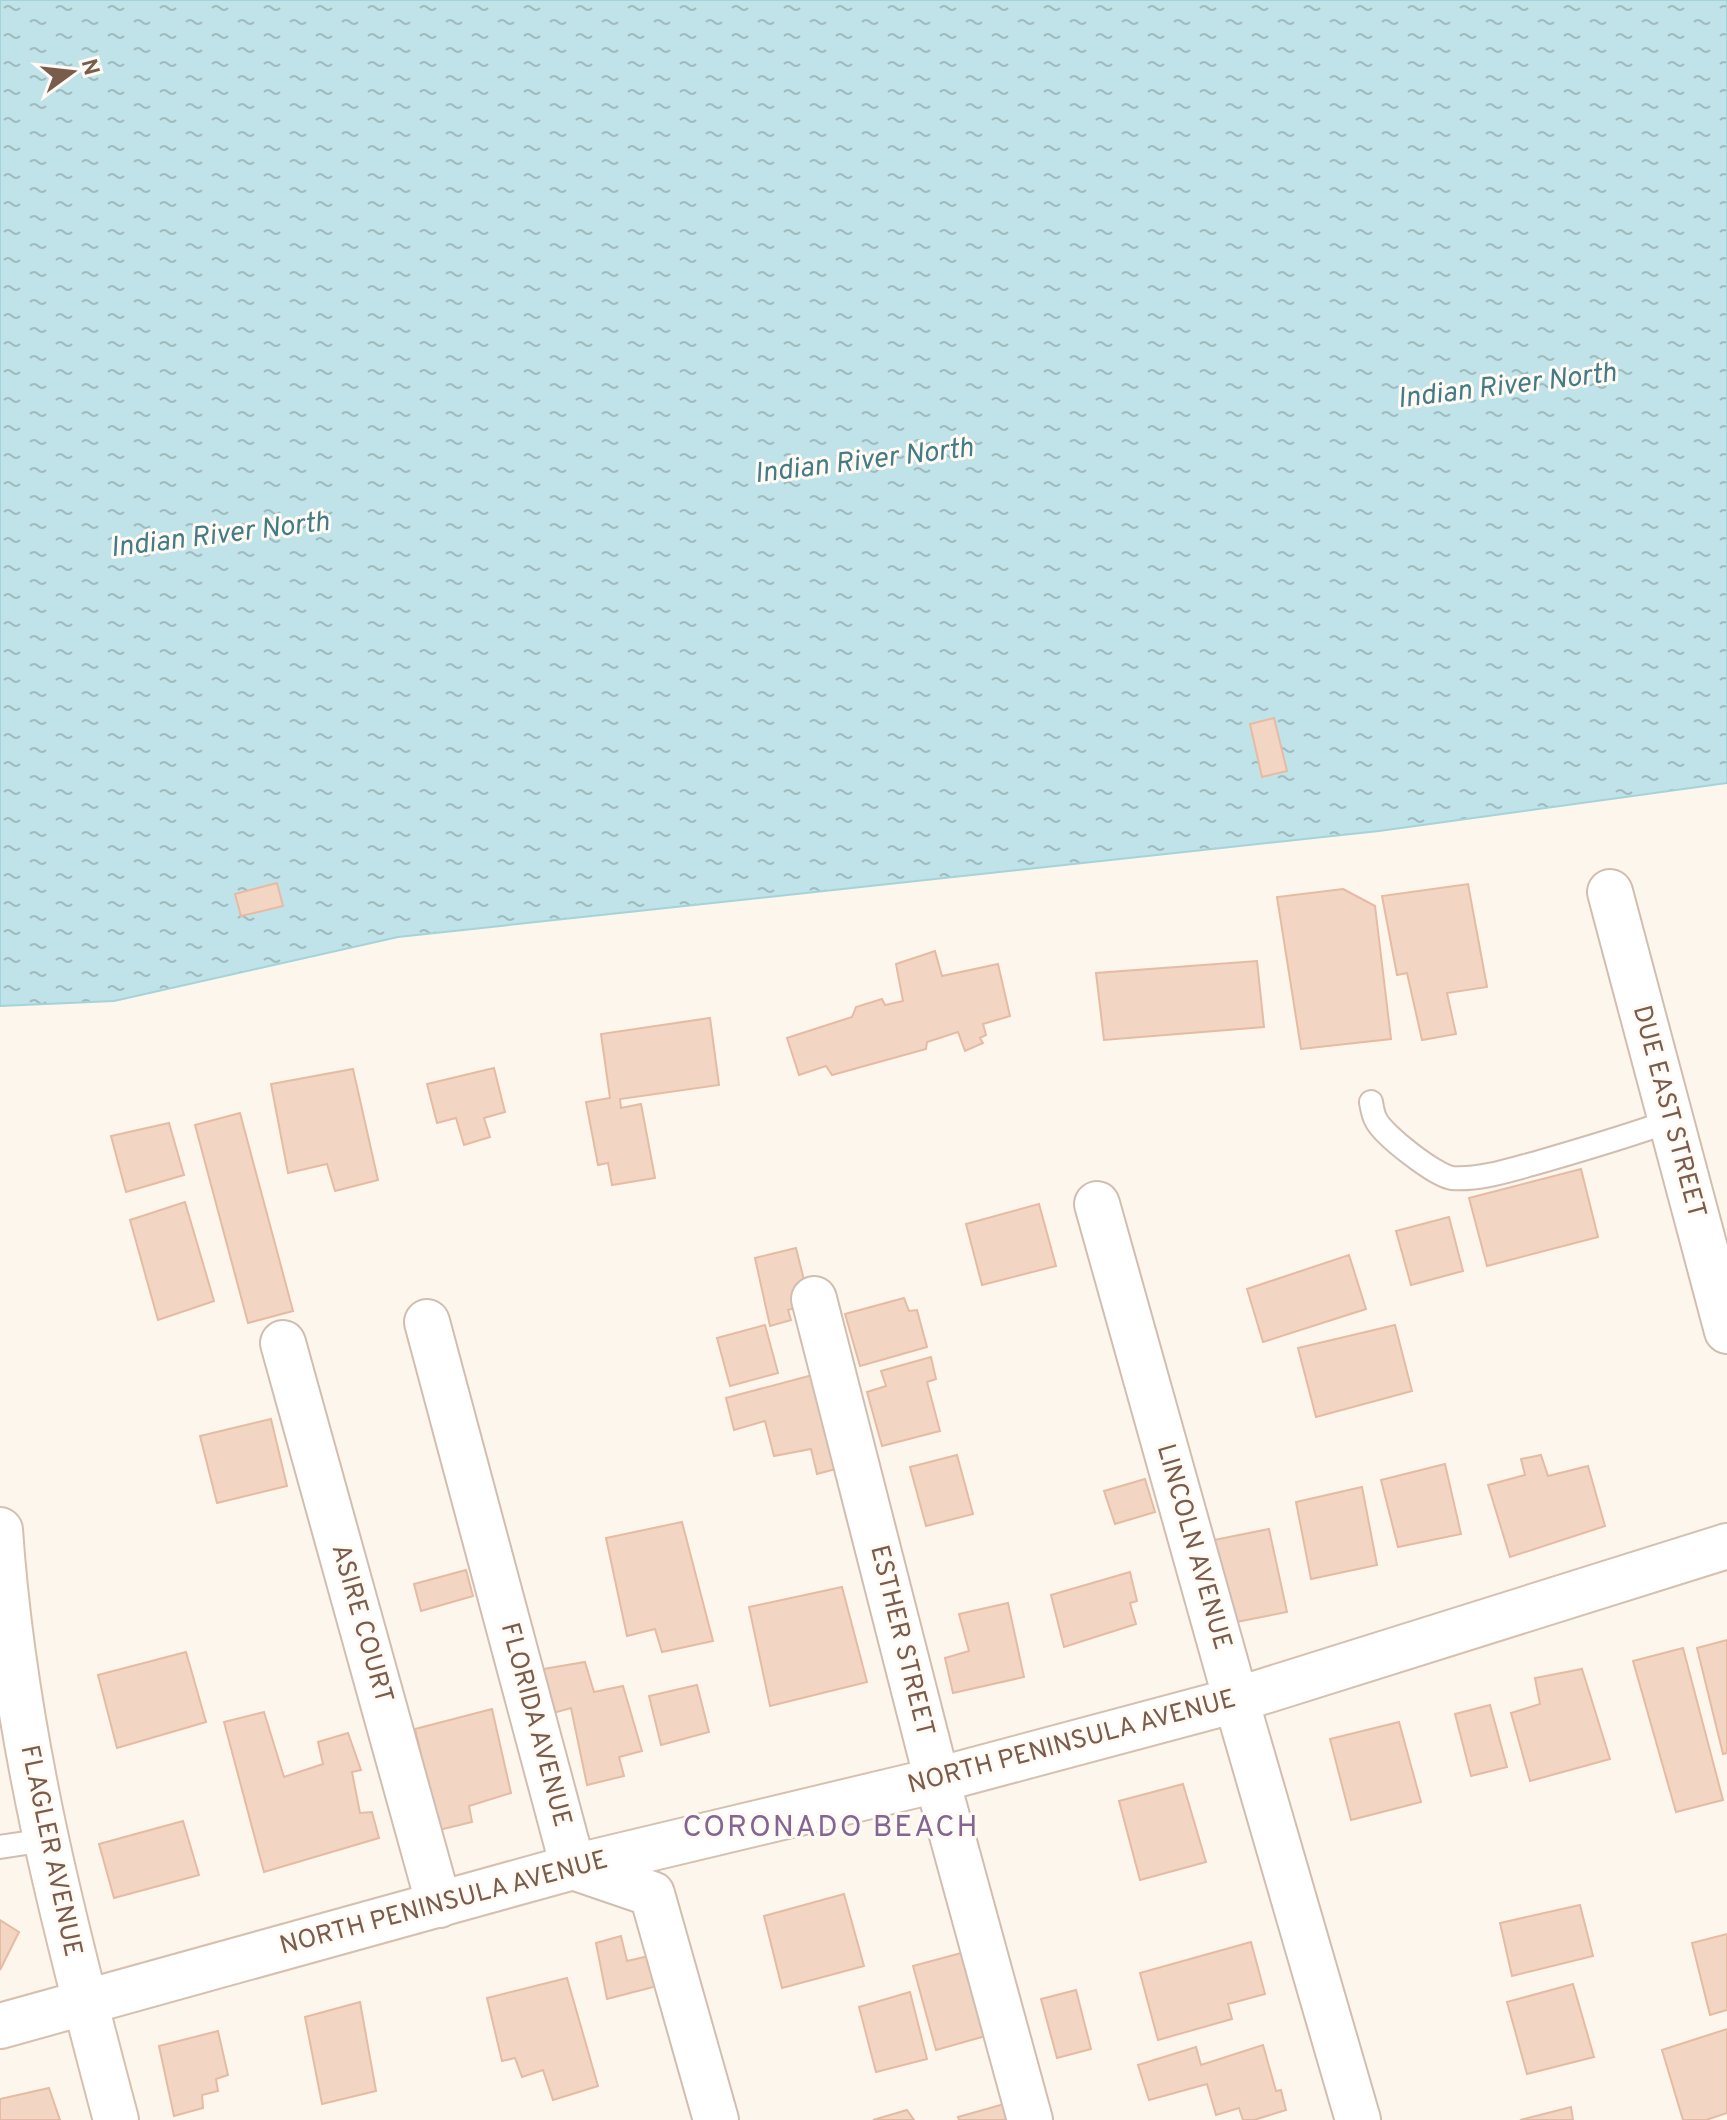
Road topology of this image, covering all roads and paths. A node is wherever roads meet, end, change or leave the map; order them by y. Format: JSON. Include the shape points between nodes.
{"nodes":[{"id":1,"x":1610,"y":892,"type":"dead end"},
{"id":2,"x":1371,"y":1102,"type":"dead end"},
{"id":3,"x":1670,"y":1121,"type":"junction"},
{"id":4,"x":1097,"y":1204,"type":"dead end"},
{"id":5,"x":1711,"y":1208,"type":"edge"},
{"id":6,"x":814,"y":1299,"type":"dead end"},
{"id":7,"x":427,"y":1322,"type":"dead end"},
{"id":8,"x":1727,"y":1331,"type":"edge"},
{"id":9,"x":283,"y":1343,"type":"dead end"},
{"id":10,"x":0,"y":1530,"type":"edge"},
{"id":11,"x":1727,"y":1546,"type":"edge"},
{"id":12,"x":8,"y":1682,"type":"edge"},
{"id":13,"x":1236,"y":1700,"type":"junction"},
{"id":14,"x":937,"y":1780,"type":"junction"},
{"id":15,"x":46,"y":1840,"type":"junction"},
{"id":16,"x":0,"y":1847,"type":"edge"},
{"id":17,"x":573,"y":1867,"type":"junction"},
{"id":18,"x":439,"y":1905,"type":"junction"},
{"id":19,"x":85,"y":2003,"type":"junction"},
{"id":20,"x":0,"y":2026,"type":"edge"},
{"id":21,"x":116,"y":2120,"type":"edge"},
{"id":22,"x":716,"y":2120,"type":"edge"},
{"id":23,"x":1030,"y":2120,"type":"edge"},
{"id":24,"x":1358,"y":2120,"type":"edge"}],
"edges":[{"from":1,"to":3,"type":"street","name":"DUE EAST STREET"},
{"from":2,"to":3,"type":"lane","via":[[1376,1121],[1399,1145],[1448,1178],[1513,1169]]},
{"from":3,"to":5,"type":"street","name":"DUE EAST STREET"},
{"from":4,"to":13,"type":"street","name":"LINCOLN AVENUE"},
{"from":5,"to":8,"type":"street","name":"DUE EAST STREET"},
{"from":6,"to":14,"type":"street","name":"ESTHER STREET"},
{"from":7,"to":17,"type":"street","name":"FLORIDA AVENUE"},
{"from":9,"to":18,"type":"street","name":"ASIRE COURT"},
{"from":10,"to":12,"type":"street","name":"FLAGLER AVENUE"},
{"from":11,"to":13,"type":"street","name":"NORTH PENINSULA AVENUE"},
{"from":12,"to":15,"type":"street","name":"FLAGLER AVENUE"},
{"from":13,"to":14,"type":"street","name":"NORTH PENINSULA AVENUE"},
{"from":13,"to":24,"type":"street","name":"LINCOLN AVENUE"},
{"from":14,"to":17,"type":"street","name":"NORTH PENINSULA AVENUE"},
{"from":14,"to":23,"type":"street","name":"ESTHER STREET"},
{"from":15,"to":16,"type":"lane"},
{"from":15,"to":19,"type":"street","name":"FLAGLER AVENUE"},
{"from":17,"to":18,"type":"street","name":"NORTH PENINSULA AVENUE"},
{"from":17,"to":22,"type":"street","via":[[652,1894]]},
{"from":18,"to":19,"type":"street","name":"NORTH PENINSULA AVENUE"},
{"from":19,"to":20,"type":"street","name":"NORTH PENINSULA AVENUE"},
{"from":19,"to":21,"type":"street","name":"FLAGLER AVENUE"}]}
